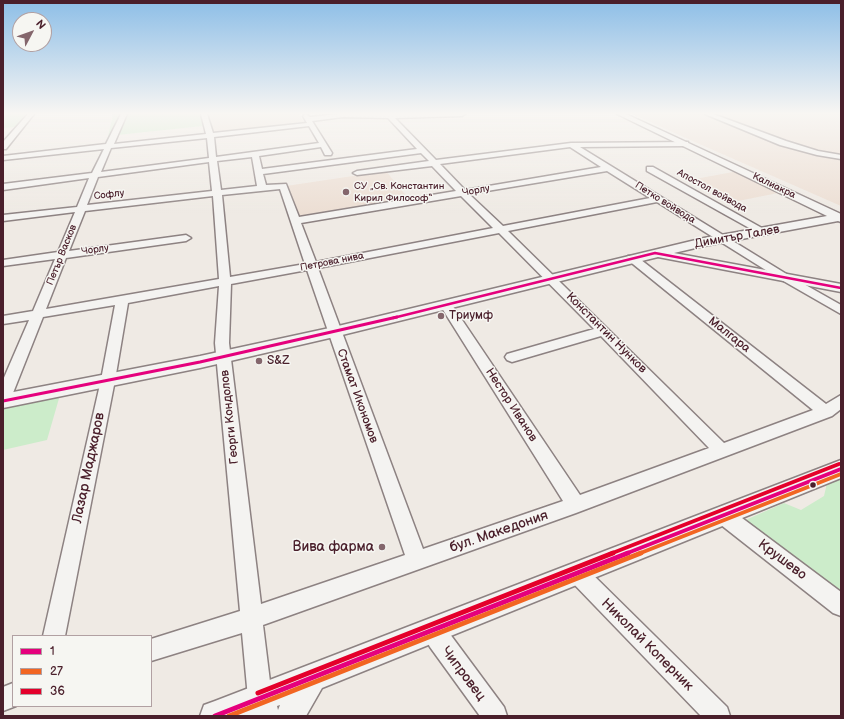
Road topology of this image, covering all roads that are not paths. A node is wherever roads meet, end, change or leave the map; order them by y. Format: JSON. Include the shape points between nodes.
{"nodes":[{"id":1,"x":108,"y":147,"type":"edge"},
{"id":2,"x":103,"y":148,"type":"edge"},
{"id":3,"x":212,"y":148,"type":"edge"},
{"id":4,"x":303,"y":148,"type":"edge"},
{"id":5,"x":324,"y":148,"type":"edge"},
{"id":6,"x":419,"y":148,"type":"edge"},
{"id":7,"x":552,"y":148,"type":"edge"},
{"id":8,"x":575,"y":148,"type":"edge"},
{"id":9,"x":692,"y":148,"type":"edge"},
{"id":10,"x":798,"y":148,"type":"edge"},
{"id":11,"x":422,"y":151,"type":"junction"},
{"id":12,"x":254,"y":154,"type":"junction"},
{"id":13,"x":841,"y":157,"type":"edge"},
{"id":14,"x":3,"y":158,"type":"edge"},
{"id":15,"x":214,"y":159,"type":"junction"},
{"id":16,"x":333,"y":163,"type":"junction"},
{"id":17,"x":434,"y":163,"type":"junction"},
{"id":18,"x":609,"y":168,"type":"junction"},
{"id":19,"x":650,"y":169,"type":"dead end"},
{"id":20,"x":258,"y":172,"type":"junction"},
{"id":21,"x":357,"y":173,"type":"dead end"},
{"id":22,"x":94,"y":175,"type":"junction"},
{"id":23,"x":283,"y":186,"type":"joint"},
{"id":24,"x":3,"y":187,"type":"edge"},
{"id":25,"x":262,"y":188,"type":"junction"},
{"id":26,"x":217,"y":193,"type":"junction"},
{"id":27,"x":463,"y":193,"type":"junction"},
{"id":28,"x":659,"y":199,"type":"junction"},
{"id":29,"x":80,"y":210,"type":"junction"},
{"id":30,"x":3,"y":218,"type":"edge"},
{"id":31,"x":840,"y":218,"type":"edge"},
{"id":32,"x":295,"y":221,"type":"junction"},
{"id":33,"x":500,"y":229,"type":"junction"},
{"id":34,"x":764,"y":232,"type":"junction"},
{"id":35,"x":186,"y":238,"type":"dead end"},
{"id":36,"x":721,"y":239,"type":"junction"},
{"id":37,"x":655,"y":253,"type":"junction"},
{"id":38,"x":62,"y":255,"type":"junction"},
{"id":39,"x":632,"y":258,"type":"junction"},
{"id":40,"x":3,"y":263,"type":"edge"},
{"id":41,"x":311,"y":266,"type":"junction"},
{"id":42,"x":784,"y":277,"type":"junction"},
{"id":43,"x":552,"y":279,"type":"junction"},
{"id":44,"x":225,"y":281,"type":"junction"},
{"id":45,"x":841,"y":288,"type":"edge"},
{"id":46,"x":122,"y":300,"type":"junction"},
{"id":47,"x":446,"y":305,"type":"junction"},
{"id":48,"x":841,"y":310,"type":"edge"},
{"id":49,"x":38,"y":314,"type":"junction"},
{"id":50,"x":3,"y":320,"type":"edge"},
{"id":51,"x":604,"y":331,"type":"junction"},
{"id":52,"x":334,"y":332,"type":"junction"},
{"id":53,"x":224,"y":356,"type":"junction"},
{"id":54,"x":512,"y":357,"type":"dead end"},
{"id":55,"x":108,"y":380,"type":"junction"},
{"id":56,"x":3,"y":400,"type":"edge"},
{"id":57,"x":834,"y":406,"type":"edge"},
{"id":58,"x":722,"y":451,"type":"junction"},
{"id":59,"x":841,"y":469,"type":"edge"},
{"id":60,"x":576,"y":505,"type":"junction"},
{"id":61,"x":723,"y":515,"type":"junction"},
{"id":62,"x":417,"y":560,"type":"junction"},
{"id":63,"x":577,"y":573,"type":"junction"},
{"id":64,"x":841,"y":605,"type":"edge"},
{"id":65,"x":250,"y":619,"type":"junction"},
{"id":66,"x":433,"y":630,"type":"junction"},
{"id":67,"x":54,"y":635,"type":"edge"},
{"id":68,"x":152,"y":650,"type":"edge"},
{"id":69,"x":311,"y":679,"type":"junction"},
{"id":70,"x":262,"y":707,"type":"edge"},
{"id":71,"x":215,"y":716,"type":"edge"},
{"id":72,"x":291,"y":716,"type":"edge"},
{"id":73,"x":495,"y":716,"type":"edge"},
{"id":74,"x":718,"y":716,"type":"edge"}],
"edges":[{"from":1,"to":22,"type":"street","name":"Петър Васков"},
{"from":2,"to":14,"type":"street"},
{"from":3,"to":15,"type":"street","name":"Георги Кондолов"},
{"from":4,"to":12,"type":"street"},
{"from":5,"to":16,"type":"street"},
{"from":6,"to":11,"type":"street","name":"Константин Нунков"},
{"from":7,"to":17,"type":"street"},
{"from":8,"to":18,"type":"street","name":"Петко войвода"},
{"from":9,"to":31,"type":"street","name":"Калиакра"},
{"from":10,"to":13,"type":"street"},
{"from":11,"to":16,"type":"street"},
{"from":11,"to":17,"type":"street","name":"Константин Нунков"},
{"from":12,"to":15,"type":"street"},
{"from":12,"to":20,"type":"street"},
{"from":15,"to":22,"type":"street"},
{"from":15,"to":26,"type":"street","name":"Георги Кондолов"},
{"from":16,"to":20,"type":"street"},
{"from":17,"to":21,"type":"street"},
{"from":17,"to":27,"type":"street","name":"Константин Нунков"},
{"from":18,"to":27,"type":"street","name":"Чорлу"},
{"from":18,"to":28,"type":"street","name":"Петко войвода"},
{"from":19,"to":34,"type":"street","name":"Апостол войвода"},
{"from":20,"to":25,"type":"street"},
{"from":22,"to":24,"type":"street"},
{"from":22,"to":29,"type":"street","name":"Петър Васков"},
{"from":23,"to":25,"type":"street","name":"Софлу"},
{"from":23,"to":32,"type":"street","name":"Стамат Икономов"},
{"from":25,"to":26,"type":"street","name":"Софлу"},
{"from":26,"to":29,"type":"street","name":"Софлу"},
{"from":26,"to":44,"type":"street","name":"Георги Кондолов"},
{"from":27,"to":32,"type":"street","name":"Чорлу"},
{"from":27,"to":33,"type":"street","name":"Константин Нунков"},
{"from":28,"to":33,"type":"street","name":"Петрова нива"},
{"from":28,"to":36,"type":"street","name":"Петко войвода"},
{"from":29,"to":30,"type":"street","name":"Софлу"},
{"from":29,"to":38,"type":"street","name":"Петър Васков"},
{"from":31,"to":34,"type":"street","name":"Димитър Талев"},
{"from":32,"to":41,"type":"street","name":"Стамат Икономов"},
{"from":33,"to":41,"type":"street","name":"Петрова нива"},
{"from":33,"to":43,"type":"street","name":"Константин Нунков"},
{"from":34,"to":36,"type":"street","name":"Димитър Талев"},
{"from":35,"to":38,"type":"street","name":"Чорлу"},
{"from":36,"to":37,"type":"street","name":"Димитър Талев"},
{"from":36,"to":42,"type":"street","name":"Петко войвода"},
{"from":37,"to":39,"type":"street","name":"Димитър Талев"},
{"from":37,"to":42,"type":"street"},
{"from":38,"to":40,"type":"street","name":"Чорлу"},
{"from":38,"to":49,"type":"street","name":"Петър Васков"},
{"from":39,"to":43,"type":"street","name":"Димитър Талев"},
{"from":39,"to":57,"type":"street","name":"Малгара"},
{"from":41,"to":44,"type":"street","name":"Петрова нива"},
{"from":41,"to":52,"type":"street","name":"Стамат Икономов"},
{"from":42,"to":45,"type":"street"},
{"from":42,"to":48,"type":"street","name":"Петко войвода"},
{"from":43,"to":47,"type":"street","name":"Димитър Талев"},
{"from":43,"to":51,"type":"street","name":"Константин Нунков"},
{"from":44,"to":46,"type":"street","name":"Петрова нива"},
{"from":44,"to":53,"type":"street","name":"Георги Кондолов","via":[[222,343]]},
{"from":46,"to":49,"type":"street","name":"Петрова нива"},
{"from":46,"to":55,"type":"street","name":"Лазар Маджаров"},
{"from":47,"to":52,"type":"street","name":"Димитър Талев"},
{"from":47,"to":60,"type":"street","name":"Нестор Иванов"},
{"from":49,"to":50,"type":"street","name":"Петрова нива"},
{"from":49,"to":56,"type":"street","name":"Петър Васков"},
{"from":51,"to":54,"type":"street"},
{"from":51,"to":58,"type":"street","name":"Константин Нунков"},
{"from":52,"to":53,"type":"street","name":"Димитър Талев"},
{"from":52,"to":62,"type":"street","name":"Стамат Икономов"},
{"from":53,"to":55,"type":"street","name":"Димитър Талев"},
{"from":53,"to":65,"type":"street","name":"Георги Кондолов"},
{"from":55,"to":56,"type":"street","name":"Димитър Талев"},
{"from":55,"to":67,"type":"street","name":"Лазар Маджаров"},
{"from":57,"to":58,"type":"street","name":"бул. Македония"},
{"from":58,"to":60,"type":"street","name":"бул. Македония"},
{"from":59,"to":61,"type":"street"},
{"from":60,"to":62,"type":"street","name":"бул. Македония"},
{"from":61,"to":63,"type":"street"},
{"from":61,"to":64,"type":"street","name":"Крушево"},
{"from":62,"to":65,"type":"street","name":"бул. Македония"},
{"from":63,"to":66,"type":"street"},
{"from":63,"to":74,"type":"street","name":"Николай Коперник"},
{"from":65,"to":68,"type":"street","name":"бул. Македония"},
{"from":65,"to":70,"type":"street","name":"Георги Кондолов"},
{"from":66,"to":69,"type":"street"},
{"from":66,"to":73,"type":"street","name":"Чипровец"},
{"from":69,"to":70,"type":"street"},
{"from":69,"to":72,"type":"street"},
{"from":70,"to":71,"type":"street"}]}
